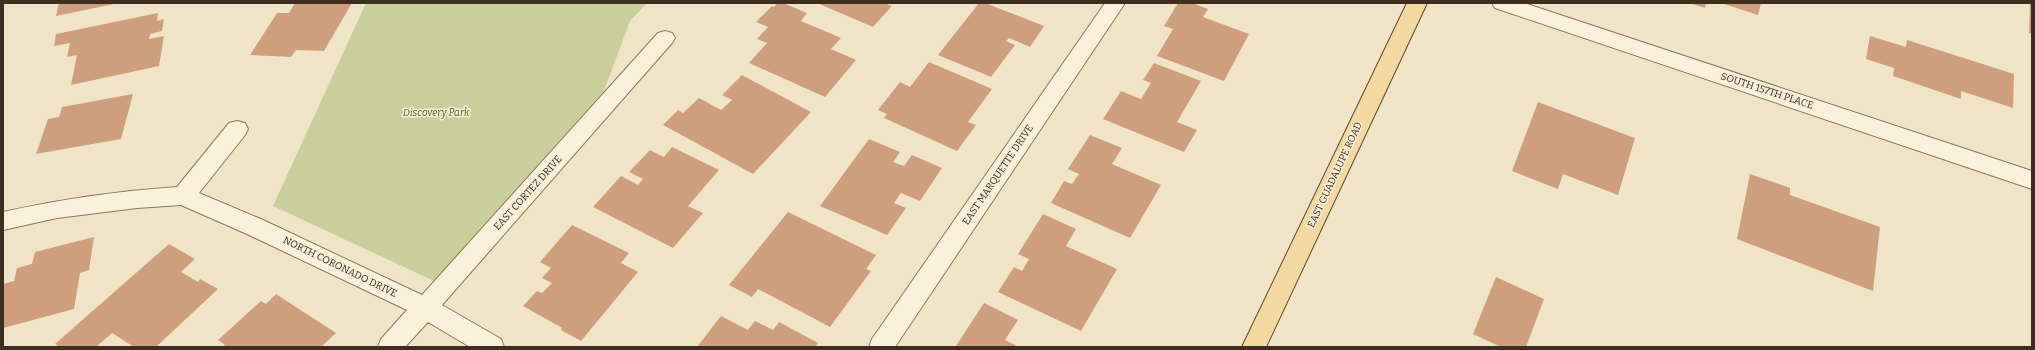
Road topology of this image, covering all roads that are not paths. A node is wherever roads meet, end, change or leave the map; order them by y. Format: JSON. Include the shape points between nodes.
{"nodes":[{"id":1,"x":1115,"y":3,"type":"edge"},
{"id":2,"x":1417,"y":3,"type":"edge"},
{"id":3,"x":1502,"y":3,"type":"edge"},
{"id":4,"x":666,"y":38,"type":"dead end"},
{"id":5,"x":237,"y":129,"type":"dead end"},
{"id":6,"x":2032,"y":180,"type":"edge"},
{"id":7,"x":183,"y":196,"type":"junction"},
{"id":8,"x":3,"y":221,"type":"edge"},
{"id":9,"x":426,"y":308,"type":"junction"},
{"id":10,"x":390,"y":347,"type":"edge"},
{"id":11,"x":492,"y":347,"type":"edge"},
{"id":12,"x":881,"y":347,"type":"edge"},
{"id":13,"x":1254,"y":347,"type":"edge"}],
"edges":[{"from":1,"to":12,"type":"street","name":"EAST MARQUETTE DRIVE"},
{"from":2,"to":13,"type":"main road","name":"EAST GUADALUPE ROAD"},
{"from":3,"to":6,"type":"street","name":"SOUTH 157TH PLACE"},
{"from":4,"to":9,"type":"street","name":"EAST CORTEZ DRIVE"},
{"from":5,"to":7,"type":"street"},
{"from":7,"to":8,"type":"street","name":"NORTH CORONADO DRIVE","via":[[58,209]]},
{"from":7,"to":9,"type":"street","name":"NORTH CORONADO DRIVE"},
{"from":9,"to":10,"type":"street","name":"EAST CORTEZ DRIVE"},
{"from":9,"to":11,"type":"street","name":"NORTH CORONADO DRIVE"}]}
